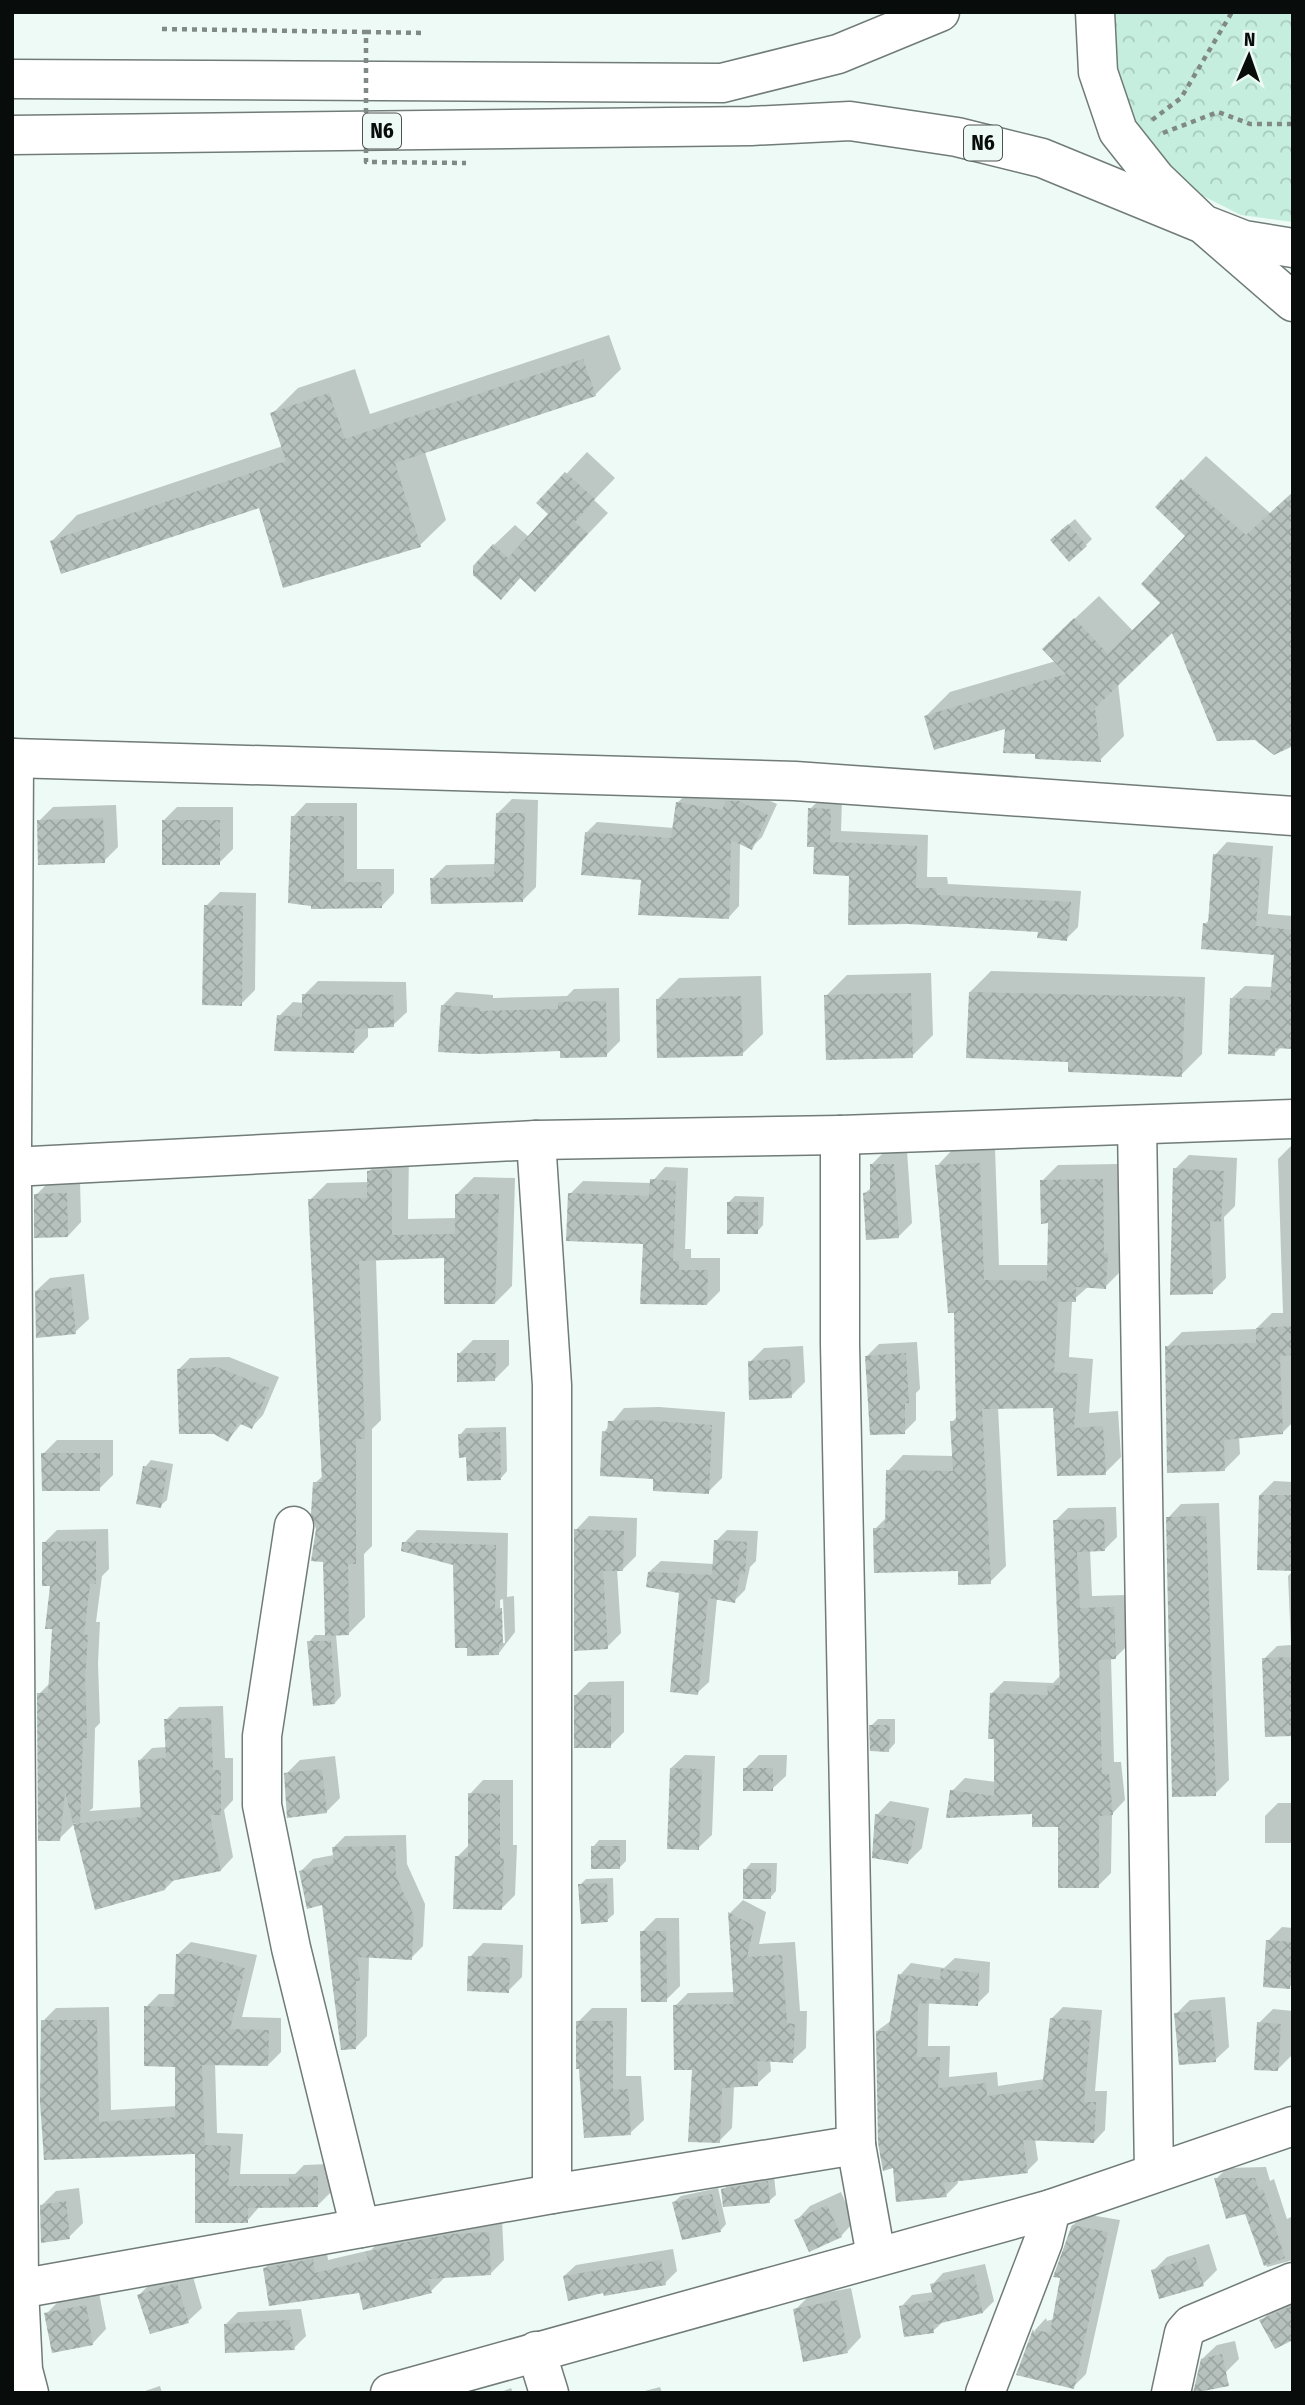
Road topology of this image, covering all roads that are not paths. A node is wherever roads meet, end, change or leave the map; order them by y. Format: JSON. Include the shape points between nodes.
{"nodes":[{"id":1,"x":940,"y":12,"type":"edge"},
{"id":2,"x":1095,"y":12,"type":"edge"},
{"id":3,"x":12,"y":79,"type":"edge"},
{"id":4,"x":14,"y":138,"type":"edge"},
{"id":5,"x":1203,"y":223,"type":"junction"},
{"id":6,"x":1293,"y":248,"type":"edge"},
{"id":7,"x":1293,"y":302,"type":"edge"},
{"id":8,"x":13,"y":758,"type":"edge"},
{"id":9,"x":1293,"y":816,"type":"edge"},
{"id":10,"x":1293,"y":1119,"type":"edge"},
{"id":11,"x":1137,"y":1125,"type":"junction"},
{"id":12,"x":840,"y":1135,"type":"junction"},
{"id":13,"x":536,"y":1140,"type":"junction"},
{"id":14,"x":12,"y":1151,"type":"edge"},
{"id":15,"x":12,"y":1167,"type":"edge"},
{"id":16,"x":12,"y":1179,"type":"edge"},
{"id":17,"x":294,"y":1525,"type":"dead end"},
{"id":18,"x":1293,"y":2126,"type":"edge"},
{"id":19,"x":856,"y":2145,"type":"junction"},
{"id":20,"x":1154,"y":2173,"type":"junction"},
{"id":21,"x":552,"y":2194,"type":"junction"},
{"id":22,"x":1051,"y":2209,"type":"junction"},
{"id":23,"x":360,"y":2228,"type":"junction"},
{"id":24,"x":876,"y":2256,"type":"junction"},
{"id":25,"x":1293,"y":2282,"type":"edge"},
{"id":26,"x":19,"y":2289,"type":"junction"},
{"id":27,"x":536,"y":2351,"type":"junction"},
{"id":28,"x":29,"y":2393,"type":"edge"},
{"id":29,"x":390,"y":2393,"type":"edge"},
{"id":30,"x":549,"y":2393,"type":"edge"},
{"id":31,"x":985,"y":2393,"type":"edge"},
{"id":32,"x":1171,"y":2393,"type":"edge"}],
"edges":[{"from":1,"to":3,"type":"main road","number":"N6","via":[[838,54],[722,83]]},
{"from":2,"to":5,"type":"main road","number":"N6","via":[[1098,72],[1118,131],[1156,179]]},
{"from":4,"to":5,"type":"main road","number":"N6","via":[[850,121],[957,137],[1042,158]]},
{"from":5,"to":6,"type":"main road","number":"N6","via":[[1244,240]]},
{"from":5,"to":7,"type":"main road","number":"N6"},
{"from":8,"to":9,"type":"main road","via":[[795,781]]},
{"from":8,"to":14,"type":"main road"},
{"from":10,"to":11,"type":"main road"},
{"from":11,"to":12,"type":"main road"},
{"from":11,"to":20,"type":"main road"},
{"from":12,"to":13,"type":"main road"},
{"from":12,"to":19,"type":"main road"},
{"from":13,"to":15,"type":"main road"},
{"from":13,"to":21,"type":"main road","via":[[552,1385]]},
{"from":16,"to":26,"type":"main road"},
{"from":17,"to":23,"type":"main road","via":[[262,1736],[261,1805],[290,1948]]},
{"from":18,"to":20,"type":"main road"},
{"from":19,"to":21,"type":"main road"},
{"from":19,"to":24,"type":"main road"},
{"from":20,"to":22,"type":"main road"},
{"from":21,"to":23,"type":"main road"},
{"from":22,"to":24,"type":"main road"},
{"from":22,"to":31,"type":"main road","via":[[1043,2242]]},
{"from":23,"to":26,"type":"main road"},
{"from":24,"to":27,"type":"main road"},
{"from":25,"to":32,"type":"main road","via":[[1191,2325],[1184,2333]]},
{"from":26,"to":28,"type":"main road","via":[[23,2370]]},
{"from":27,"to":29,"type":"main road"},
{"from":27,"to":30,"type":"main road"}]}
